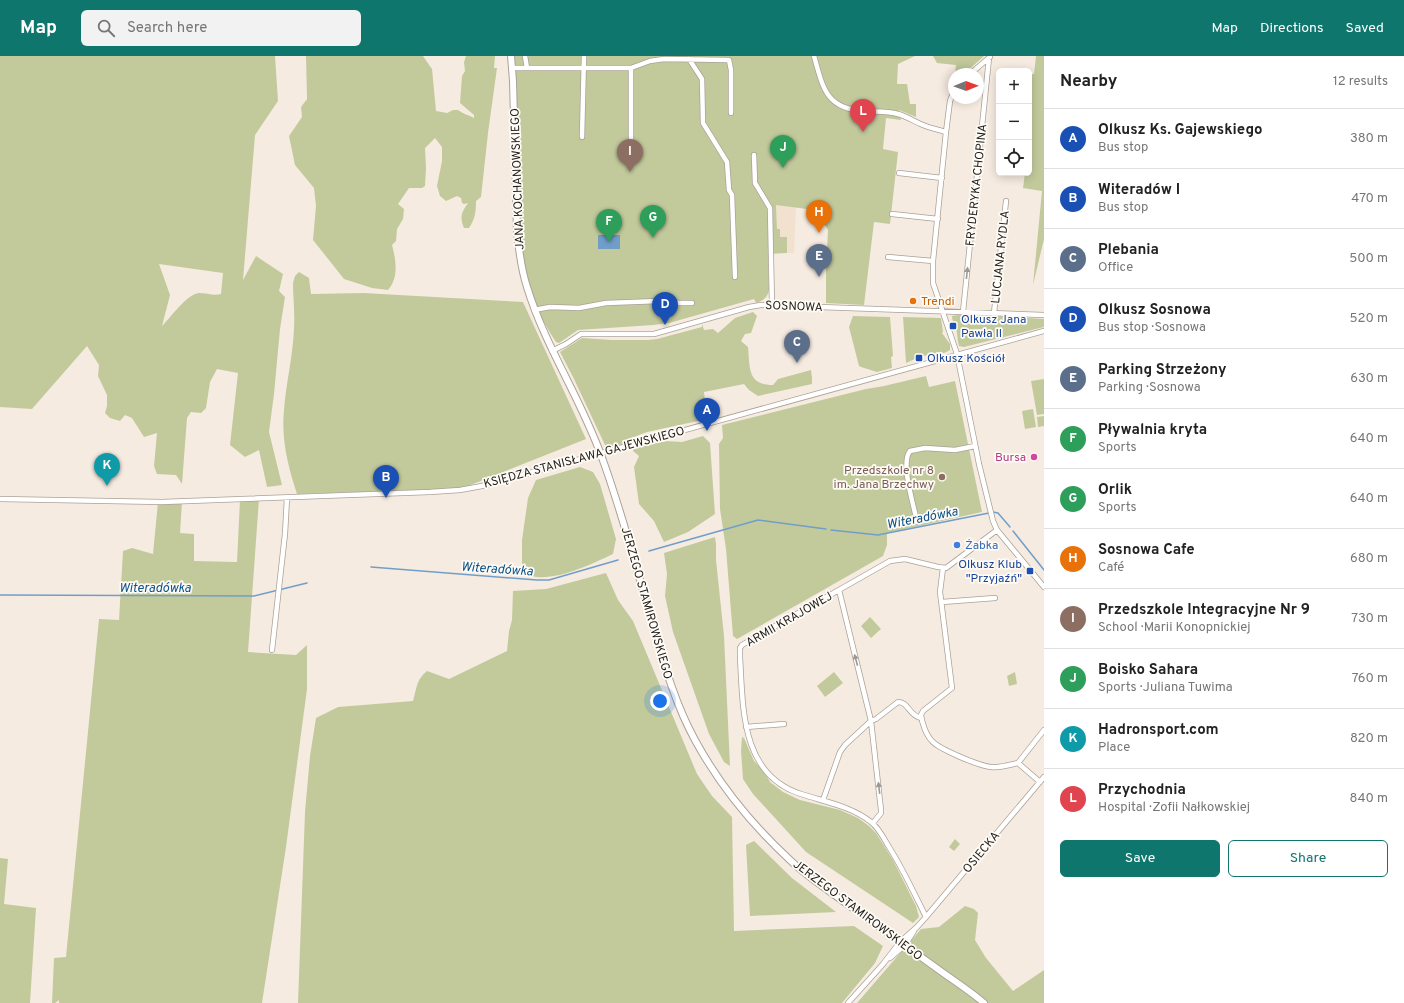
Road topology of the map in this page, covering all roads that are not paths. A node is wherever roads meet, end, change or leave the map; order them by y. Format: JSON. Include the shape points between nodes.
{"nodes":[{"id":1,"x":511,"y":56,"type":"edge"},
{"id":2,"x":525,"y":56,"type":"edge"},
{"id":3,"x":584,"y":56,"type":"edge"},
{"id":4,"x":814,"y":56,"type":"edge"},
{"id":5,"x":990,"y":57,"type":"edge"},
{"id":6,"x":662,"y":58,"type":"edge"},
{"id":7,"x":715,"y":58,"type":"edge"},
{"id":8,"x":689,"y":59,"type":"junction"},
{"id":9,"x":512,"y":68,"type":"junction"},
{"id":10,"x":527,"y":68,"type":"junction"},
{"id":11,"x":584,"y":68,"type":"junction"},
{"id":12,"x":631,"y":68,"type":"junction"},
{"id":13,"x":977,"y":68,"type":"edge"},
{"id":14,"x":950,"y":104,"type":"edge"},
{"id":15,"x":731,"y":113,"type":"dead end"},
{"id":16,"x":946,"y":132,"type":"junction"},
{"id":17,"x":582,"y":138,"type":"dead end"},
{"id":18,"x":631,"y":145,"type":"dead end"},
{"id":19,"x":754,"y":156,"type":"dead end"},
{"id":20,"x":899,"y":173,"type":"dead end"},
{"id":21,"x":942,"y":178,"type":"junction"},
{"id":22,"x":1006,"y":201,"type":"dead end"},
{"id":23,"x":892,"y":214,"type":"dead end"},
{"id":24,"x":938,"y":219,"type":"junction"},
{"id":25,"x":888,"y":257,"type":"dead end"},
{"id":26,"x":933,"y":261,"type":"junction"},
{"id":27,"x":735,"y":277,"type":"dead end"},
{"id":28,"x":692,"y":302,"type":"dead end"},
{"id":29,"x":772,"y":305,"type":"junction"},
{"id":30,"x":534,"y":310,"type":"junction"},
{"id":31,"x":942,"y":311,"type":"junction"},
{"id":32,"x":963,"y":312,"type":"junction"},
{"id":33,"x":994,"y":313,"type":"junction"},
{"id":34,"x":1044,"y":315,"type":"edge"},
{"id":35,"x":1044,"y":331,"type":"edge"},
{"id":36,"x":552,"y":351,"type":"junction"},
{"id":37,"x":957,"y":354,"type":"junction"},
{"id":38,"x":975,"y":446,"type":"junction"},
{"id":39,"x":600,"y":453,"type":"junction"},
{"id":40,"x":287,"y":498,"type":"junction"},
{"id":41,"x":0,"y":499,"type":"edge"},
{"id":42,"x":917,"y":522,"type":"dead end"},
{"id":43,"x":997,"y":530,"type":"junction"},
{"id":44,"x":943,"y":568,"type":"junction"},
{"id":45,"x":1044,"y":587,"type":"edge"},
{"id":46,"x":839,"y":590,"type":"junction"},
{"id":47,"x":995,"y":598,"type":"dead end"},
{"id":48,"x":942,"y":602,"type":"junction"},
{"id":49,"x":272,"y":650,"type":"dead end"},
{"id":50,"x":921,"y":718,"type":"junction"},
{"id":51,"x":871,"y":721,"type":"junction"},
{"id":52,"x":784,"y":724,"type":"dead end"},
{"id":53,"x":746,"y":727,"type":"junction"},
{"id":54,"x":1044,"y":730,"type":"edge"},
{"id":55,"x":1018,"y":763,"type":"junction"},
{"id":56,"x":1044,"y":777,"type":"edge"},
{"id":57,"x":1040,"y":782,"type":"junction"},
{"id":58,"x":823,"y":800,"type":"junction"},
{"id":59,"x":872,"y":823,"type":"junction"},
{"id":60,"x":926,"y":917,"type":"junction"},
{"id":61,"x":902,"y":943,"type":"junction"},
{"id":62,"x":848,"y":1003,"type":"edge"},
{"id":63,"x":984,"y":1003,"type":"edge"}],
"edges":[{"from":1,"to":9,"type":"main road","name":"JANA KOCHANOWSKIEGO"},
{"from":2,"to":10,"type":"street"},
{"from":3,"to":11,"type":"street"},
{"from":4,"to":16,"type":"street","via":[[826,93],[831,100],[857,111],[898,114]]},
{"from":5,"to":13,"type":"street"},
{"from":32,"to":5,"type":"street","name":"FRYDERYKA CHOPINA","one_way":true},
{"from":6,"to":8,"type":"street"},
{"from":6,"to":12,"type":"street"},
{"from":7,"to":8,"type":"street"},
{"from":7,"to":15,"type":"street","via":[[729,60]]},
{"from":8,"to":27,"type":"street","via":[[702,79],[703,123],[727,162],[729,190],[732,194]]},
{"from":9,"to":10,"type":"street"},
{"from":9,"to":30,"type":"main road","name":"JANA KOCHANOWSKIEGO","via":[[519,251]]},
{"from":10,"to":11,"type":"street"},
{"from":11,"to":12,"type":"street"},
{"from":11,"to":17,"type":"street"},
{"from":12,"to":18,"type":"street"},
{"from":14,"to":16,"type":"street"},
{"from":16,"to":21,"type":"street"},
{"from":19,"to":29,"type":"street","via":[[755,183],[770,208]]},
{"from":20,"to":21,"type":"street"},
{"from":21,"to":24,"type":"street"},
{"from":22,"to":33,"type":"street","name":"LUCJANA RYDLA"},
{"from":23,"to":24,"type":"street"},
{"from":24,"to":26,"type":"street"},
{"from":25,"to":26,"type":"street"},
{"from":26,"to":31,"type":"street","via":[[933,283]]},
{"from":28,"to":30,"type":"street","via":[[606,303],[579,308],[550,307]]},
{"from":29,"to":31,"type":"street","name":"SOSNOWA"},
{"from":29,"to":36,"type":"street","name":"SOSNOWA","via":[[749,307],[654,334],[581,334]]},
{"from":30,"to":36,"type":"main road","name":"JANA KOCHANOWSKIEGO"},
{"from":31,"to":32,"type":"street","name":"SOSNOWA"},
{"from":31,"to":37,"type":"street"},
{"from":32,"to":33,"type":"street","name":"SOSNOWA"},
{"from":33,"to":34,"type":"street","name":"SOSNOWA"},
{"from":35,"to":37,"type":"street","name":"KSIĘDZA STANISŁAWA GAJEWSKIEGO"},
{"from":36,"to":39,"type":"main road","name":"JANA KOCHANOWSKIEGO","via":[[587,418]]},
{"from":37,"to":38,"type":"street"},
{"from":37,"to":39,"type":"street","name":"KSIĘDZA STANISŁAWA GAJEWSKIEGO"},
{"from":38,"to":42,"type":"street","via":[[955,450],[925,448],[907,454],[906,470]]},
{"from":38,"to":43,"type":"street","via":[[990,512]]},
{"from":39,"to":40,"type":"street","name":"KSIĘDZA STANISŁAWA GAJEWSKIEGO","via":[[460,490]]},
{"from":39,"to":61,"type":"main road","name":"JERZEGO STAMIROWSKIEGO","via":[[672,688],[683,716],[712,768],[737,804],[793,863]]},
{"from":40,"to":41,"type":"street","name":"KSIĘDZA STANISŁAWA GAJEWSKIEGO","via":[[162,502]]},
{"from":40,"to":49,"type":"street"},
{"from":43,"to":44,"type":"street","via":[[951,565]]},
{"from":43,"to":45,"type":"street"},
{"from":44,"to":46,"type":"street","name":"ARMII KRAJOWEJ","via":[[899,559],[882,565]]},
{"from":44,"to":48,"type":"street","via":[[940,592]]},
{"from":51,"to":46,"type":"street","name":"ARMII KRAJOWEJ","one_way":true},
{"from":46,"to":53,"type":"street","name":"ARMII KRAJOWEJ","via":[[742,645],[740,657]]},
{"from":47,"to":48,"type":"street"},
{"from":48,"to":50,"type":"street","via":[[952,688],[923,711]]},
{"from":50,"to":51,"type":"street","via":[[915,716],[901,702],[894,704]]},
{"from":50,"to":55,"type":"street","via":[[930,738],[944,749],[990,767]]},
{"from":51,"to":58,"type":"street","via":[[840,752]]},
{"from":59,"to":51,"type":"street","name":"ARMII KRAJOWEJ","one_way":true,"via":[[882,810]]},
{"from":52,"to":53,"type":"street"},
{"from":53,"to":58,"type":"street","name":"ARMII KRAJOWEJ","via":[[756,755],[776,781],[792,791]]},
{"from":54,"to":55,"type":"street"},
{"from":55,"to":57,"type":"street"},
{"from":56,"to":57,"type":"street","name":"OSIECKA"},
{"from":57,"to":60,"type":"street","name":"OSIECKA"},
{"from":58,"to":59,"type":"street","name":"ARMII KRAJOWEJ","via":[[860,814]]},
{"from":59,"to":60,"type":"street","name":"ARMII KRAJOWEJ","via":[[902,868]]},
{"from":60,"to":61,"type":"street","name":"OSIECKA"},
{"from":61,"to":62,"type":"street","name":"OSIECKA"},
{"from":61,"to":63,"type":"main road","name":"JERZEGO STAMIROWSKIEGO"}]}
